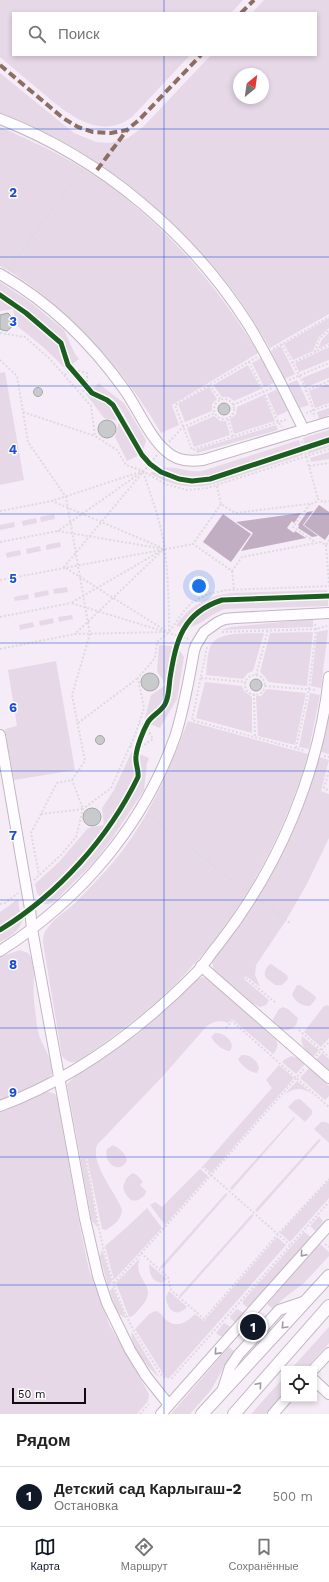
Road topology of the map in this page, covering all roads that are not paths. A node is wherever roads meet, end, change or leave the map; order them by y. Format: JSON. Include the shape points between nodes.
{"nodes":[{"id":1,"x":0,"y":119,"type":"edge"},
{"id":2,"x":2,"y":275,"type":"edge"},
{"id":3,"x":329,"y":422,"type":"edge"},
{"id":4,"x":303,"y":434,"type":"junction"},
{"id":5,"x":329,"y":613,"type":"edge"},
{"id":6,"x":329,"y":677,"type":"edge"},
{"id":7,"x":0,"y":735,"type":"edge"},
{"id":8,"x":32,"y":929,"type":"junction"},
{"id":9,"x":0,"y":951,"type":"edge"},
{"id":10,"x":201,"y":966,"type":"junction"},
{"id":11,"x":329,"y":1078,"type":"edge"},
{"id":12,"x":60,"y":1079,"type":"junction"},
{"id":13,"x":0,"y":1106,"type":"edge"},
{"id":14,"x":329,"y":1225,"type":"edge"},
{"id":15,"x":329,"y":1276,"type":"edge"},
{"id":16,"x":329,"y":1306,"type":"edge"},
{"id":17,"x":329,"y":1352,"type":"edge"},
{"id":18,"x":317,"y":1366,"type":"edge"},
{"id":19,"x":317,"y":1383,"type":"edge"},
{"id":20,"x":329,"y":1394,"type":"edge"},
{"id":21,"x":283,"y":1402,"type":"edge"},
{"id":22,"x":169,"y":1405,"type":"junction"},
{"id":23,"x":161,"y":1414,"type":"edge"},
{"id":24,"x":202,"y":1414,"type":"edge"},
{"id":25,"x":234,"y":1414,"type":"edge"},
{"id":26,"x":273,"y":1414,"type":"edge"}],
"edges":[{"from":1,"to":4,"type":"street","via":[[38,136],[114,182],[166,225],[195,255],[247,322],[264,351]]},
{"from":2,"to":4,"type":"street","via":[[48,308],[82,339],[123,388],[160,447],[174,457],[192,461],[202,460]]},
{"from":3,"to":4,"type":"street"},
{"from":5,"to":8,"type":"street","via":[[235,618],[218,622],[204,632],[194,651],[175,735],[162,768],[140,810],[101,865]]},
{"from":6,"to":10,"type":"street","via":[[319,738],[296,809],[272,861],[252,896]]},
{"from":7,"to":8,"type":"street"},
{"from":8,"to":9,"type":"street"},
{"from":8,"to":12,"type":"street"},
{"from":10,"to":11,"type":"street"},
{"from":10,"to":12,"type":"street","via":[[135,1028]]},
{"from":12,"to":13,"type":"street"},
{"from":12,"to":22,"type":"street","via":[[90,1241],[105,1298],[130,1350]]},
{"from":14,"to":22,"type":"street","one_way":true},
{"from":15,"to":24,"type":"main road","one_way":true},
{"from":25,"to":16,"type":"main road","one_way":true},
{"from":17,"to":18,"type":"street"},
{"from":19,"to":20,"type":"street"},
{"from":21,"to":26,"type":"street"},
{"from":22,"to":23,"type":"street"}]}
